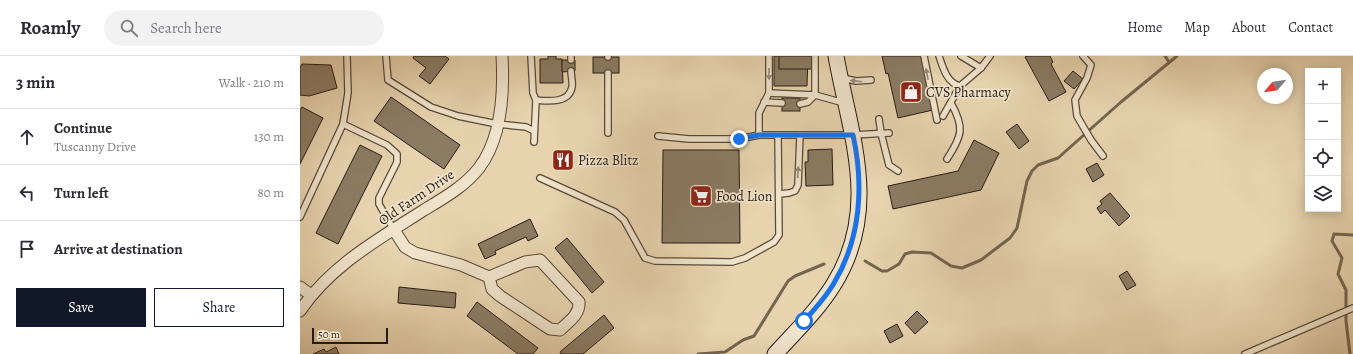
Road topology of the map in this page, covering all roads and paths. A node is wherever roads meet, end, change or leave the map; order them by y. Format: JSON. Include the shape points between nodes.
{"nodes":[{"id":1,"x":347,"y":56,"type":"edge"},
{"id":2,"x":386,"y":56,"type":"edge"},
{"id":3,"x":502,"y":56,"type":"edge"},
{"id":4,"x":531,"y":56,"type":"edge"},
{"id":5,"x":769,"y":56,"type":"edge"},
{"id":6,"x":815,"y":56,"type":"edge"},
{"id":7,"x":836,"y":56,"type":"edge"},
{"id":8,"x":924,"y":56,"type":"edge"},
{"id":9,"x":938,"y":56,"type":"edge"},
{"id":10,"x":961,"y":56,"type":"edge"},
{"id":11,"x":990,"y":56,"type":"edge"},
{"id":12,"x":1083,"y":56,"type":"edge"},
{"id":13,"x":981,"y":68,"type":"junction"},
{"id":14,"x":571,"y":71,"type":"dead end"},
{"id":15,"x":608,"y":73,"type":"dead end"},
{"id":16,"x":841,"y":78,"type":"junction"},
{"id":17,"x":871,"y":80,"type":"dead end"},
{"id":18,"x":960,"y":86,"type":"junction"},
{"id":19,"x":769,"y":93,"type":"junction"},
{"id":20,"x":815,"y":95,"type":"junction"},
{"id":21,"x":536,"y":100,"type":"junction"},
{"id":22,"x":764,"y":102,"type":"junction"},
{"id":23,"x":782,"y":103,"type":"dead end"},
{"id":24,"x":847,"y":103,"type":"junction"},
{"id":25,"x":951,"y":103,"type":"junction"},
{"id":26,"x":800,"y":104,"type":"dead end"},
{"id":27,"x":943,"y":116,"type":"dead end"},
{"id":28,"x":879,"y":119,"type":"dead end"},
{"id":29,"x":936,"y":120,"type":"dead end"},
{"id":30,"x":343,"y":124,"type":"junction"},
{"id":31,"x":498,"y":124,"type":"junction"},
{"id":32,"x":534,"y":131,"type":"junction"},
{"id":33,"x":608,"y":133,"type":"dead end"},
{"id":34,"x":881,"y":133,"type":"junction"},
{"id":35,"x":889,"y":133,"type":"dead end"},
{"id":36,"x":759,"y":135,"type":"junction"},
{"id":37,"x":778,"y":135,"type":"junction"},
{"id":38,"x":800,"y":135,"type":"junction"},
{"id":39,"x":853,"y":135,"type":"junction"},
{"id":40,"x":658,"y":136,"type":"dead end"},
{"id":41,"x":534,"y":142,"type":"dead end"},
{"id":42,"x":1103,"y":156,"type":"dead end"},
{"id":43,"x":947,"y":158,"type":"dead end"},
{"id":44,"x":898,"y":171,"type":"dead end"},
{"id":45,"x":540,"y":178,"type":"dead end"},
{"id":46,"x":779,"y":194,"type":"junction"},
{"id":47,"x":300,"y":217,"type":"edge"},
{"id":48,"x":394,"y":230,"type":"junction"},
{"id":49,"x":489,"y":277,"type":"junction"},
{"id":50,"x":300,"y":286,"type":"edge"},
{"id":51,"x":311,"y":295,"type":"junction"},
{"id":52,"x":1352,"y":308,"type":"edge"},
{"id":53,"x":300,"y":311,"type":"edge"},
{"id":54,"x":775,"y":354,"type":"edge"},
{"id":55,"x":1245,"y":354,"type":"edge"}],
"edges":[{"from":1,"to":30,"type":"lane","via":[[348,93]]},
{"from":2,"to":31,"type":"lane","via":[[388,80],[431,107],[458,116]]},
{"from":3,"to":31,"type":"street","name":"Old Farm Drive"},
{"from":4,"to":21,"type":"lane","via":[[533,93]]},
{"from":5,"to":19,"type":"lane","one_way":true},
{"from":6,"to":20,"type":"lane"},
{"from":7,"to":16,"type":"street"},
{"from":29,"to":8,"type":"lane","one_way":true},
{"from":9,"to":18,"type":"lane","via":[[949,80]]},
{"from":10,"to":13,"type":"lane"},
{"from":11,"to":13,"type":"lane"},
{"from":12,"to":42,"type":"lane","via":[[1090,65],[1087,78],[1075,100],[1077,116]]},
{"from":13,"to":18,"type":"lane"},
{"from":14,"to":21,"type":"lane","via":[[572,89],[567,96],[560,100]]},
{"from":15,"to":33,"type":"lane"},
{"from":17,"to":16,"type":"lane","one_way":true},
{"from":16,"to":24,"type":"street"},
{"from":18,"to":25,"type":"lane"},
{"from":19,"to":20,"type":"lane"},
{"from":19,"to":22,"type":"lane"},
{"from":20,"to":24,"type":"lane"},
{"from":20,"to":26,"type":"lane","via":[[808,102]]},
{"from":21,"to":32,"type":"lane"},
{"from":22,"to":23,"type":"lane"},
{"from":22,"to":36,"type":"lane","via":[[759,114]]},
{"from":24,"to":39,"type":"street"},
{"from":25,"to":27,"type":"lane"},
{"from":25,"to":43,"type":"lane","via":[[961,127],[958,142]]},
{"from":28,"to":34,"type":"lane"},
{"from":30,"to":47,"type":"lane"},
{"from":30,"to":48,"type":"lane","via":[[387,145],[397,154],[397,162],[379,198],[379,204]]},
{"from":31,"to":32,"type":"lane","via":[[526,127]]},
{"from":31,"to":48,"type":"street","name":"Old Farm Drive","via":[[480,167],[468,180]]},
{"from":32,"to":41,"type":"lane"},
{"from":34,"to":35,"type":"lane"},
{"from":34,"to":39,"type":"lane"},
{"from":34,"to":44,"type":"lane","via":[[888,165]]},
{"from":36,"to":37,"type":"lane"},
{"from":36,"to":40,"type":"lane","via":[[739,139]]},
{"from":37,"to":38,"type":"lane"},
{"from":37,"to":46,"type":"lane"},
{"from":38,"to":39,"type":"lane"},
{"from":46,"to":38,"type":"lane","one_way":true,"via":[[795,191],[798,185]]},
{"from":39,"to":54,"type":"street","via":[[860,190],[857,223],[848,252],[830,290]]},
{"from":45,"to":46,"type":"lane","via":[[615,212],[624,220],[645,258],[655,262],[732,262],[745,258],[774,242],[779,235]]},
{"from":48,"to":49,"type":"street","via":[[405,247],[415,253],[461,265]]},
{"from":48,"to":51,"type":"street","name":"Old Farm Drive","via":[[343,263]]},
{"from":49,"to":49,"type":"street","via":[[525,262],[540,260],[579,302],[579,308],[560,330],[550,329],[500,296],[492,289]]},
{"from":50,"to":51,"type":"street"},
{"from":51,"to":53,"type":"street","name":"Old Farm Drive"},
{"from":52,"to":55,"type":"lane"}]}
